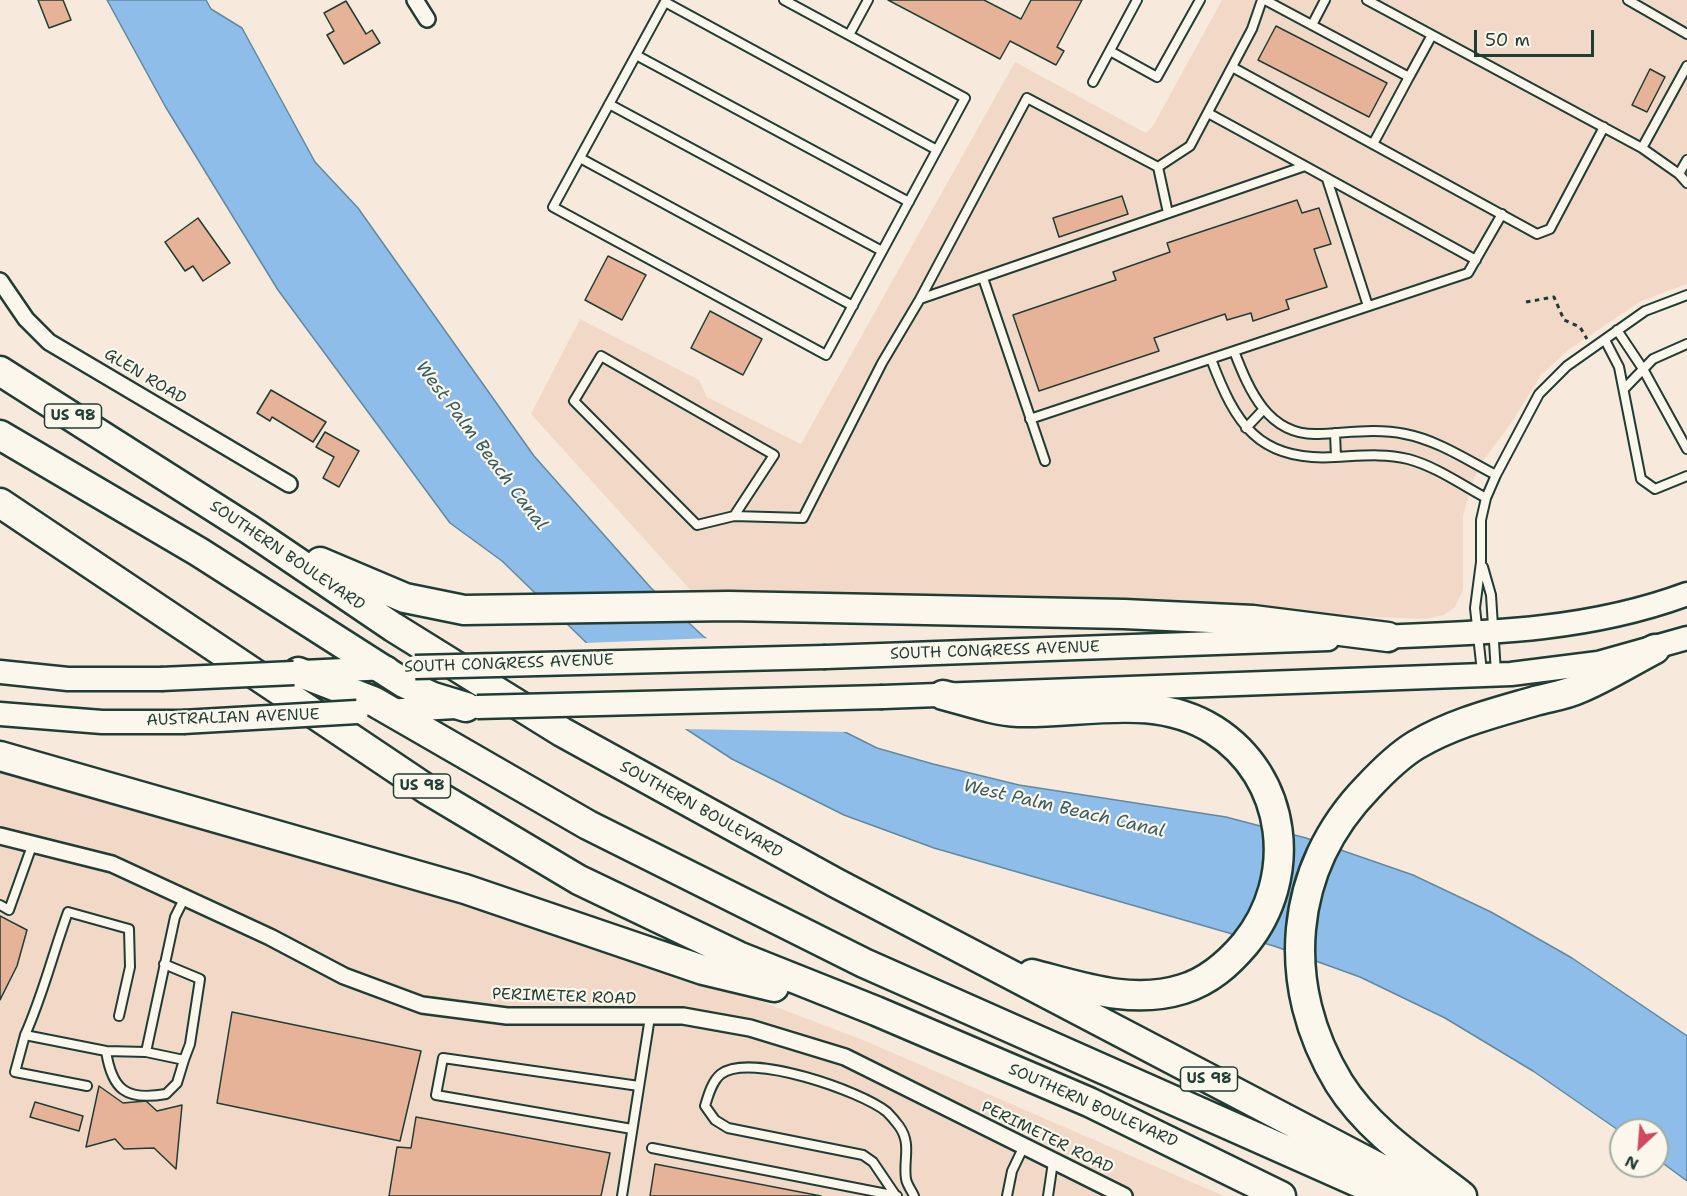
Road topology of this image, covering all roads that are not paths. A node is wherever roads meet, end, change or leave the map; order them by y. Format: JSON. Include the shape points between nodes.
{"nodes":[{"id":1,"x":415,"y":0,"type":"edge"},
{"id":2,"x":784,"y":0,"type":"edge"},
{"id":3,"x":868,"y":0,"type":"edge"},
{"id":4,"x":1137,"y":0,"type":"edge"},
{"id":5,"x":1200,"y":0,"type":"edge"},
{"id":6,"x":1263,"y":0,"type":"edge"},
{"id":7,"x":1325,"y":0,"type":"edge"},
{"id":8,"x":1367,"y":0,"type":"edge"},
{"id":9,"x":1628,"y":0,"type":"edge"},
{"id":10,"x":665,"y":1,"type":"edge"},
{"id":11,"x":1377,"y":2,"type":"edge"},
{"id":12,"x":427,"y":19,"type":"dead end"},
{"id":13,"x":1312,"y":25,"type":"junction"},
{"id":14,"x":1687,"y":34,"type":"edge"},
{"id":15,"x":849,"y":35,"type":"junction"},
{"id":16,"x":1432,"y":35,"type":"junction"},
{"id":17,"x":1110,"y":51,"type":"junction"},
{"id":18,"x":636,"y":55,"type":"junction"},
{"id":19,"x":1687,"y":66,"type":"edge"},
{"id":20,"x":1232,"y":67,"type":"junction"},
{"id":21,"x":1409,"y":77,"type":"junction"},
{"id":22,"x":1093,"y":82,"type":"dead end"},
{"id":23,"x":609,"y":104,"type":"junction"},
{"id":24,"x":1208,"y":113,"type":"junction"},
{"id":25,"x":1604,"y":127,"type":"junction"},
{"id":26,"x":1373,"y":144,"type":"junction"},
{"id":27,"x":1642,"y":148,"type":"junction"},
{"id":28,"x":937,"y":150,"type":"junction"},
{"id":29,"x":580,"y":158,"type":"junction"},
{"id":30,"x":1687,"y":160,"type":"edge"},
{"id":31,"x":1305,"y":166,"type":"junction"},
{"id":32,"x":1158,"y":167,"type":"junction"},
{"id":33,"x":1679,"y":174,"type":"junction"},
{"id":34,"x":1327,"y":178,"type":"junction"},
{"id":35,"x":1687,"y":183,"type":"edge"},
{"id":36,"x":909,"y":202,"type":"junction"},
{"id":37,"x":1168,"y":213,"type":"junction"},
{"id":38,"x":1502,"y":214,"type":"junction"},
{"id":39,"x":882,"y":251,"type":"junction"},
{"id":40,"x":1476,"y":260,"type":"junction"},
{"id":41,"x":983,"y":278,"type":"junction"},
{"id":42,"x":0,"y":281,"type":"edge"},
{"id":43,"x":1687,"y":295,"type":"edge"},
{"id":44,"x":920,"y":299,"type":"junction"},
{"id":45,"x":853,"y":306,"type":"junction"},
{"id":46,"x":1368,"y":306,"type":"junction"},
{"id":47,"x":1617,"y":330,"type":"junction"},
{"id":48,"x":1605,"y":340,"type":"junction"},
{"id":49,"x":1686,"y":347,"type":"edge"},
{"id":50,"x":1234,"y":351,"type":"junction"},
{"id":51,"x":1211,"y":359,"type":"junction"},
{"id":52,"x":1644,"y":369,"type":"junction"},
{"id":53,"x":0,"y":371,"type":"edge"},
{"id":54,"x":1624,"y":389,"type":"junction"},
{"id":55,"x":1263,"y":410,"type":"junction"},
{"id":56,"x":1030,"y":418,"type":"junction"},
{"id":57,"x":1246,"y":428,"type":"junction"},
{"id":58,"x":1335,"y":433,"type":"junction"},
{"id":59,"x":0,"y":435,"type":"edge"},
{"id":60,"x":1687,"y":449,"type":"edge"},
{"id":61,"x":1336,"y":457,"type":"junction"},
{"id":62,"x":1045,"y":461,"type":"dead end"},
{"id":63,"x":1496,"y":475,"type":"junction"},
{"id":64,"x":1687,"y":476,"type":"edge"},
{"id":65,"x":290,"y":484,"type":"dead end"},
{"id":66,"x":1486,"y":498,"type":"junction"},
{"id":67,"x":0,"y":503,"type":"edge"},
{"id":68,"x":734,"y":516,"type":"junction"},
{"id":69,"x":249,"y":530,"type":"junction"},
{"id":70,"x":1481,"y":562,"type":"junction"},
{"id":71,"x":1687,"y":594,"type":"edge"},
{"id":72,"x":1486,"y":634,"type":"junction"},
{"id":73,"x":1388,"y":637,"type":"junction"},
{"id":74,"x":1687,"y":638,"type":"edge"},
{"id":75,"x":1655,"y":649,"type":"junction"},
{"id":76,"x":382,"y":668,"type":"junction"},
{"id":77,"x":0,"y":672,"type":"edge"},
{"id":78,"x":296,"y":673,"type":"junction"},
{"id":79,"x":1489,"y":675,"type":"junction"},
{"id":80,"x":943,"y":695,"type":"junction"},
{"id":81,"x":472,"y":707,"type":"junction"},
{"id":82,"x":391,"y":710,"type":"junction"},
{"id":83,"x":0,"y":714,"type":"edge"},
{"id":84,"x":0,"y":756,"type":"edge"},
{"id":85,"x":0,"y":836,"type":"edge"},
{"id":86,"x":33,"y":843,"type":"junction"},
{"id":87,"x":185,"y":897,"type":"junction"},
{"id":88,"x":0,"y":905,"type":"edge"},
{"id":89,"x":984,"y":962,"type":"junction"},
{"id":90,"x":164,"y":964,"type":"junction"},
{"id":91,"x":876,"y":1011,"type":"junction"},
{"id":92,"x":119,"y":1016,"type":"dead end"},
{"id":93,"x":650,"y":1017,"type":"junction"},
{"id":94,"x":25,"y":1035,"type":"junction"},
{"id":95,"x":106,"y":1051,"type":"junction"},
{"id":96,"x":146,"y":1052,"type":"junction"},
{"id":97,"x":184,"y":1060,"type":"junction"},
{"id":98,"x":87,"y":1086,"type":"dead end"},
{"id":99,"x":639,"y":1086,"type":"junction"},
{"id":100,"x":633,"y":1129,"type":"junction"},
{"id":101,"x":651,"y":1148,"type":"dead end"},
{"id":102,"x":1023,"y":1148,"type":"junction"},
{"id":103,"x":1053,"y":1162,"type":"junction"},
{"id":104,"x":622,"y":1196,"type":"edge"},
{"id":105,"x":896,"y":1196,"type":"edge"},
{"id":106,"x":914,"y":1196,"type":"edge"},
{"id":107,"x":1007,"y":1196,"type":"edge"},
{"id":108,"x":1048,"y":1196,"type":"edge"},
{"id":109,"x":1124,"y":1196,"type":"edge"},
{"id":110,"x":1281,"y":1196,"type":"edge"},
{"id":111,"x":1389,"y":1196,"type":"edge"},
{"id":112,"x":1433,"y":1196,"type":"edge"},
{"id":113,"x":1462,"y":1196,"type":"edge"}],
"edges":[{"from":1,"to":12,"type":"street"},
{"from":2,"to":15,"type":"lane"},
{"from":3,"to":15,"type":"lane"},
{"from":4,"to":17,"type":"lane"},
{"from":5,"to":17,"type":"lane","via":[[1157,77]]},
{"from":6,"to":13,"type":"lane"},
{"from":6,"to":20,"type":"lane"},
{"from":7,"to":13,"type":"lane"},
{"from":8,"to":11,"type":"lane"},
{"from":9,"to":14,"type":"lane"},
{"from":10,"to":18,"type":"lane"},
{"from":10,"to":28,"type":"lane"},
{"from":11,"to":16,"type":"lane"},
{"from":13,"to":21,"type":"lane"},
{"from":15,"to":28,"type":"lane","via":[[965,98]]},
{"from":16,"to":21,"type":"lane"},
{"from":16,"to":25,"type":"lane"},
{"from":17,"to":22,"type":"lane"},
{"from":18,"to":23,"type":"lane"},
{"from":18,"to":36,"type":"lane"},
{"from":19,"to":27,"type":"lane"},
{"from":20,"to":24,"type":"lane"},
{"from":20,"to":26,"type":"lane"},
{"from":21,"to":26,"type":"lane"},
{"from":23,"to":29,"type":"lane"},
{"from":23,"to":39,"type":"lane"},
{"from":24,"to":31,"type":"lane"},
{"from":24,"to":32,"type":"lane","via":[[1190,146]]},
{"from":25,"to":27,"type":"lane"},
{"from":25,"to":38,"type":"lane","via":[[1550,229],[1537,234]]},
{"from":26,"to":38,"type":"lane"},
{"from":27,"to":33,"type":"lane"},
{"from":28,"to":36,"type":"lane"},
{"from":29,"to":45,"type":"lane"},
{"from":29,"to":45,"type":"lane","via":[[553,207],[826,355]]},
{"from":30,"to":33,"type":"lane"},
{"from":31,"to":34,"type":"lane"},
{"from":31,"to":37,"type":"lane"},
{"from":32,"to":37,"type":"lane"},
{"from":32,"to":44,"type":"lane","via":[[1027,98]]},
{"from":33,"to":35,"type":"lane"},
{"from":34,"to":40,"type":"lane"},
{"from":34,"to":46,"type":"lane"},
{"from":36,"to":39,"type":"lane"},
{"from":37,"to":41,"type":"lane"},
{"from":38,"to":40,"type":"lane"},
{"from":39,"to":45,"type":"lane"},
{"from":40,"to":46,"type":"lane","via":[[1468,273]]},
{"from":41,"to":44,"type":"lane"},
{"from":41,"to":56,"type":"lane"},
{"from":42,"to":65,"type":"street","name":"GLEN ROAD","via":[[26,319],[49,342]]},
{"from":43,"to":47,"type":"lane","via":[[1645,311]]},
{"from":44,"to":68,"type":"lane","via":[[882,363],[803,518]]},
{"from":46,"to":50,"type":"lane"},
{"from":47,"to":48,"type":"lane"},
{"from":47,"to":52,"type":"lane"},
{"from":48,"to":54,"type":"lane","via":[[1616,358]]},
{"from":48,"to":63,"type":"lane","via":[[1567,366],[1539,394]]},
{"from":49,"to":52,"type":"lane","via":[[1653,359]]},
{"from":50,"to":51,"type":"lane"},
{"from":50,"to":55,"type":"lane","via":[[1248,388]]},
{"from":51,"to":56,"type":"lane"},
{"from":51,"to":57,"type":"lane","via":[[1229,404]]},
{"from":52,"to":54,"type":"lane"},
{"from":52,"to":60,"type":"lane"},
{"from":53,"to":69,"type":"highway","name":"SOUTHERN BOULEVARD","number":"US 98"},
{"from":54,"to":64,"type":"lane","via":[[1641,478],[1655,489]]},
{"from":55,"to":57,"type":"lane"},
{"from":55,"to":58,"type":"lane","via":[[1294,430]]},
{"from":56,"to":62,"type":"lane"},
{"from":57,"to":61,"type":"lane","via":[[1277,450],[1295,456]]},
{"from":58,"to":61,"type":"lane"},
{"from":58,"to":63,"type":"lane","via":[[1378,431],[1424,438]]},
{"from":59,"to":76,"type":"highway","via":[[190,546]]},
{"from":61,"to":66,"type":"lane","via":[[1388,455],[1409,459]]},
{"from":63,"to":66,"type":"lane"},
{"from":66,"to":70,"type":"lane","via":[[1480,527]]},
{"from":67,"to":91,"type":"highway","name":"SOUTHERN BOULEVARD","number":"US 98","via":[[428,790],[528,852],[684,933]]},
{"from":68,"to":68,"type":"lane","via":[[696,525],[574,401],[601,356],[774,455]]},
{"from":69,"to":73,"type":"highway","via":[[375,587],[420,603],[464,610],[707,607],[1135,614],[1253,620]]},
{"from":69,"to":89,"type":"highway","name":"SOUTHERN BOULEVARD","number":"US 98","via":[[393,627],[562,732]]},
{"from":70,"to":72,"type":"lane","via":[[1491,595]]},
{"from":70,"to":72,"type":"lane","via":[[1475,608]]},
{"from":71,"to":72,"type":"main road","name":"SOUTH CONGRESS AVENUE","via":[[1592,622]]},
{"from":72,"to":73,"type":"main road","name":"SOUTH CONGRESS AVENUE"},
{"from":72,"to":79,"type":"lane"},
{"from":72,"to":79,"type":"lane"},
{"from":73,"to":76,"type":"main road","name":"SOUTH CONGRESS AVENUE","bridge":true},
{"from":74,"to":75,"type":"main road"},
{"from":75,"to":79,"type":"main road","via":[[1569,668]]},
{"from":75,"to":113,"type":"highway","via":[[1578,689],[1472,720],[1413,747],[1378,776],[1340,821],[1315,866],[1303,909],[1299,950],[1318,1040],[1352,1101],[1385,1136]]},
{"from":76,"to":78,"type":"main road","name":"SOUTH CONGRESS AVENUE"},
{"from":76,"to":81,"type":"highway","via":[[426,694]]},
{"from":77,"to":78,"type":"main road","bridge":true,"via":[[68,679]]},
{"from":78,"to":82,"type":"highway","via":[[352,691]]},
{"from":79,"to":80,"type":"main road"},
{"from":80,"to":81,"type":"main road","bridge":true},
{"from":80,"to":89,"type":"highway","via":[[1016,712],[1140,708],[1174,712],[1214,730],[1238,749],[1261,778],[1272,802],[1278,841],[1274,886],[1258,926],[1223,967],[1199,982],[1168,993],[1137,996],[1105,993]]},
{"from":81,"to":82,"type":"main road","name":"AUSTRALIAN AVENUE"},
{"from":82,"to":83,"type":"main road","name":"AUSTRALIAN AVENUE","bridge":true,"via":[[183,722],[102,722]]},
{"from":82,"to":111,"type":"highway","via":[[588,825],[864,963]]},
{"from":84,"to":91,"type":"highway","via":[[465,889],[703,970]]},
{"from":85,"to":86,"type":"street","name":"PERIMETER ROAD"},
{"from":86,"to":87,"type":"street","name":"PERIMETER ROAD","via":[[112,864]]},
{"from":86,"to":88,"type":"lane","via":[[9,910]]},
{"from":87,"to":90,"type":"lane","via":[[175,917]]},
{"from":87,"to":93,"type":"street","name":"PERIMETER ROAD","via":[[344,976],[422,1005],[507,1016]]},
{"from":89,"to":112,"type":"highway","name":"SOUTHERN BOULEVARD","number":"US 98"},
{"from":90,"to":96,"type":"lane"},
{"from":90,"to":97,"type":"lane","via":[[200,979]]},
{"from":91,"to":110,"type":"highway","name":"SOUTHERN BOULEVARD","number":"US 98","via":[[1089,1102]]},
{"from":92,"to":94,"type":"lane","via":[[130,967],[129,929],[68,912],[42,999]]},
{"from":93,"to":99,"type":"lane"},
{"from":93,"to":102,"type":"street","name":"PERIMETER ROAD","via":[[683,1016],[750,1028],[844,1057]]},
{"from":94,"to":95,"type":"lane"},
{"from":94,"to":98,"type":"lane","via":[[15,1072]]},
{"from":95,"to":96,"type":"lane"},
{"from":95,"to":97,"type":"lane","via":[[113,1080],[124,1091],[137,1095],[166,1094],[177,1083]]},
{"from":96,"to":97,"type":"lane"},
{"from":99,"to":100,"type":"lane"},
{"from":99,"to":100,"type":"lane","via":[[443,1058],[436,1095]]},
{"from":100,"to":104,"type":"lane"},
{"from":101,"to":105,"type":"lane"},
{"from":102,"to":103,"type":"street","name":"PERIMETER ROAD"},
{"from":102,"to":107,"type":"lane","via":[[1012,1171]]},
{"from":103,"to":108,"type":"lane"},
{"from":103,"to":109,"type":"street","name":"PERIMETER ROAD"},
{"from":105,"to":106,"type":"lane","via":[[873,1162],[862,1155],[729,1128],[715,1120],[705,1106],[710,1089],[722,1074],[745,1066],[808,1077],[870,1102],[888,1113],[901,1128],[908,1144],[906,1181]]}]}
